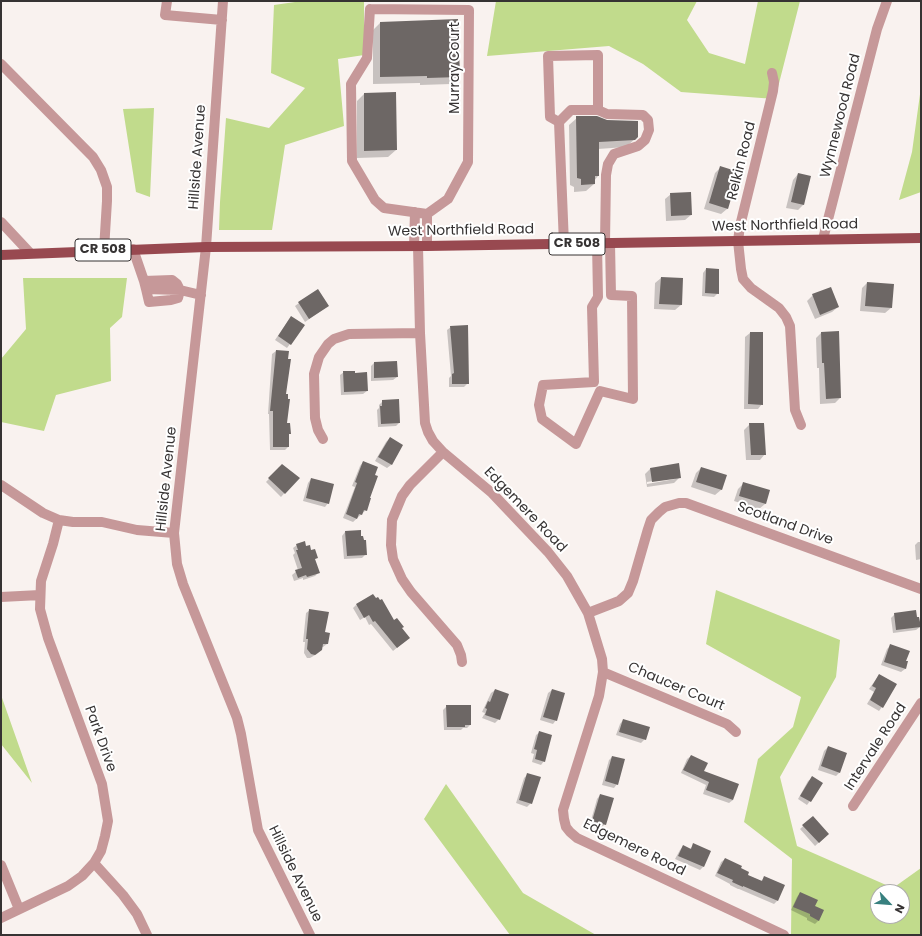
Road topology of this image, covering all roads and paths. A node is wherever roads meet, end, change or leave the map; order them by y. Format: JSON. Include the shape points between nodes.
{"nodes":[{"id":1,"x":166,"y":1,"type":"edge"},
{"id":2,"x":223,"y":1,"type":"edge"},
{"id":3,"x":887,"y":1,"type":"edge"},
{"id":4,"x":222,"y":20,"type":"junction"},
{"id":5,"x":1,"y":64,"type":"edge"},
{"id":6,"x":772,"y":73,"type":"dead end"},
{"id":7,"x":598,"y":110,"type":"junction"},
{"id":8,"x":559,"y":122,"type":"junction"},
{"id":9,"x":415,"y":212,"type":"junction"},
{"id":10,"x":427,"y":214,"type":"junction"},
{"id":11,"x":1,"y":222,"type":"edge"},
{"id":12,"x":921,"y":238,"type":"edge"},
{"id":13,"x":823,"y":239,"type":"junction"},
{"id":14,"x":738,"y":241,"type":"junction"},
{"id":15,"x":604,"y":243,"type":"junction"},
{"id":16,"x":564,"y":244,"type":"junction"},
{"id":17,"x":419,"y":246,"type":"junction"},
{"id":18,"x":206,"y":247,"type":"junction"},
{"id":19,"x":133,"y":249,"type":"junction"},
{"id":20,"x":104,"y":250,"type":"junction"},
{"id":21,"x":30,"y":253,"type":"junction"},
{"id":22,"x":1,"y":255,"type":"edge"},
{"id":23,"x":201,"y":295,"type":"junction"},
{"id":24,"x":420,"y":333,"type":"junction"},
{"id":25,"x":801,"y":425,"type":"dead end"},
{"id":26,"x":323,"y":439,"type":"dead end"},
{"id":27,"x":443,"y":452,"type":"junction"},
{"id":28,"x":1,"y":485,"type":"edge"},
{"id":29,"x":59,"y":520,"type":"junction"},
{"id":30,"x":174,"y":533,"type":"junction"},
{"id":31,"x":921,"y":589,"type":"edge"},
{"id":32,"x":40,"y":595,"type":"junction"},
{"id":33,"x":1,"y":597,"type":"edge"},
{"id":34,"x":588,"y":613,"type":"junction"},
{"id":35,"x":462,"y":662,"type":"dead end"},
{"id":36,"x":603,"y":672,"type":"junction"},
{"id":37,"x":921,"y":703,"type":"edge"},
{"id":38,"x":736,"y":732,"type":"dead end"},
{"id":39,"x":853,"y":806,"type":"dead end"},
{"id":40,"x":94,"y":863,"type":"junction"},
{"id":41,"x":1,"y":865,"type":"edge"},
{"id":42,"x":19,"y":909,"type":"junction"},
{"id":43,"x":1,"y":918,"type":"edge"},
{"id":44,"x":147,"y":935,"type":"edge"},
{"id":45,"x":310,"y":935,"type":"edge"},
{"id":46,"x":784,"y":935,"type":"edge"}],
"edges":[{"from":1,"to":4,"type":"street","via":[[165,15]]},
{"from":2,"to":4,"type":"street","name":"Hillside Avenue"},
{"from":3,"to":13,"type":"street","name":"Wynnewood Road"},
{"from":4,"to":18,"type":"street","name":"Hillside Avenue"},
{"from":5,"to":20,"type":"street","via":[[93,157],[101,170],[107,187]]},
{"from":6,"to":14,"type":"street","name":"Relkin Road","via":[[773,91]]},
{"from":7,"to":8,"type":"street","via":[[571,110]]},
{"from":7,"to":8,"type":"street","via":[[598,56],[548,56],[550,117]]},
{"from":7,"to":15,"type":"street","via":[[607,114],[643,115],[648,120],[649,130],[645,140],[638,146],[614,154],[608,164]]},
{"from":8,"to":16,"type":"street"},
{"from":9,"to":10,"type":"street"},
{"from":9,"to":10,"type":"street","name":"Murray Court","via":[[384,208],[375,200],[352,161],[351,84],[366,58],[370,9],[469,10],[468,162],[448,199]]},
{"from":9,"to":17,"type":"street"},
{"from":10,"to":17,"type":"street"},
{"from":11,"to":21,"type":"street"},
{"from":12,"to":13,"type":"main road","name":"West Northfield Road","number":"CR 508"},
{"from":13,"to":14,"type":"main road","name":"West Northfield Road","number":"CR 508"},
{"from":14,"to":15,"type":"main road","name":"West Northfield Road","number":"CR 508"},
{"from":14,"to":25,"type":"street","name":"Relkin Road","via":[[743,279],[779,308],[790,326],[795,410]]},
{"from":15,"to":15,"type":"street","via":[[598,297],[592,306],[594,382],[544,385],[539,405],[542,419],[576,444],[600,391],[633,399],[632,296],[611,296]]},
{"from":15,"to":16,"type":"main road","name":"West Northfield Road","number":"CR 508"},
{"from":16,"to":17,"type":"main road","name":"West Northfield Road","number":"CR 508"},
{"from":17,"to":18,"type":"main road","name":"West Northfield Road","number":"CR 508"},
{"from":17,"to":24,"type":"street","name":"Edgemere Road"},
{"from":18,"to":19,"type":"main road","name":"West Northfield Road","number":"CR 508"},
{"from":18,"to":23,"type":"street","name":"Hillside Avenue"},
{"from":19,"to":20,"type":"main road","name":"West Northfield Road","number":"CR 508"},
{"from":19,"to":23,"type":"street","via":[[145,285]]},
{"from":20,"to":21,"type":"main road","name":"West Northfield Road","number":"CR 508"},
{"from":21,"to":22,"type":"main road","name":"West Northfield Road","number":"CR 508"},
{"from":23,"to":30,"type":"street","name":"Hillside Avenue"},
{"from":24,"to":26,"type":"street","via":[[349,334],[328,344],[319,357],[314,374],[315,418]]},
{"from":24,"to":27,"type":"street","name":"Edgemere Road","via":[[425,423],[433,441]]},
{"from":27,"to":34,"type":"street","name":"Edgemere Road","via":[[492,493],[548,552],[567,576]]},
{"from":27,"to":35,"type":"street","via":[[402,496],[392,520],[391,545],[402,580],[457,645]]},
{"from":28,"to":29,"type":"street","via":[[43,513]]},
{"from":29,"to":30,"type":"street","via":[[102,522],[137,530]]},
{"from":29,"to":32,"type":"street","name":"Park Drive","via":[[41,581]]},
{"from":30,"to":45,"type":"street","name":"Hillside Avenue","via":[[177,564],[183,584],[238,718],[258,830]]},
{"from":31,"to":34,"type":"street","name":"Scotland Drive","via":[[686,504],[672,505],[658,512],[651,520],[628,593],[619,602]]},
{"from":32,"to":33,"type":"street"},
{"from":32,"to":40,"type":"street","name":"Park Drive","via":[[40,609],[48,638],[102,784],[108,821],[101,851]]},
{"from":34,"to":36,"type":"street","name":"Edgemere Road","via":[[602,659]]},
{"from":36,"to":38,"type":"street","name":"Chaucer Court","via":[[727,724]]},
{"from":36,"to":46,"type":"street","name":"Edgemere Road","via":[[599,696],[563,810],[570,832],[577,838]]},
{"from":37,"to":39,"type":"street","name":"Intervale Road"},
{"from":40,"to":42,"type":"street","name":"Park Drive","via":[[68,886]]},
{"from":40,"to":44,"type":"street","via":[[137,914]]},
{"from":41,"to":42,"type":"street"},
{"from":42,"to":43,"type":"street","name":"Park Drive"}]}
